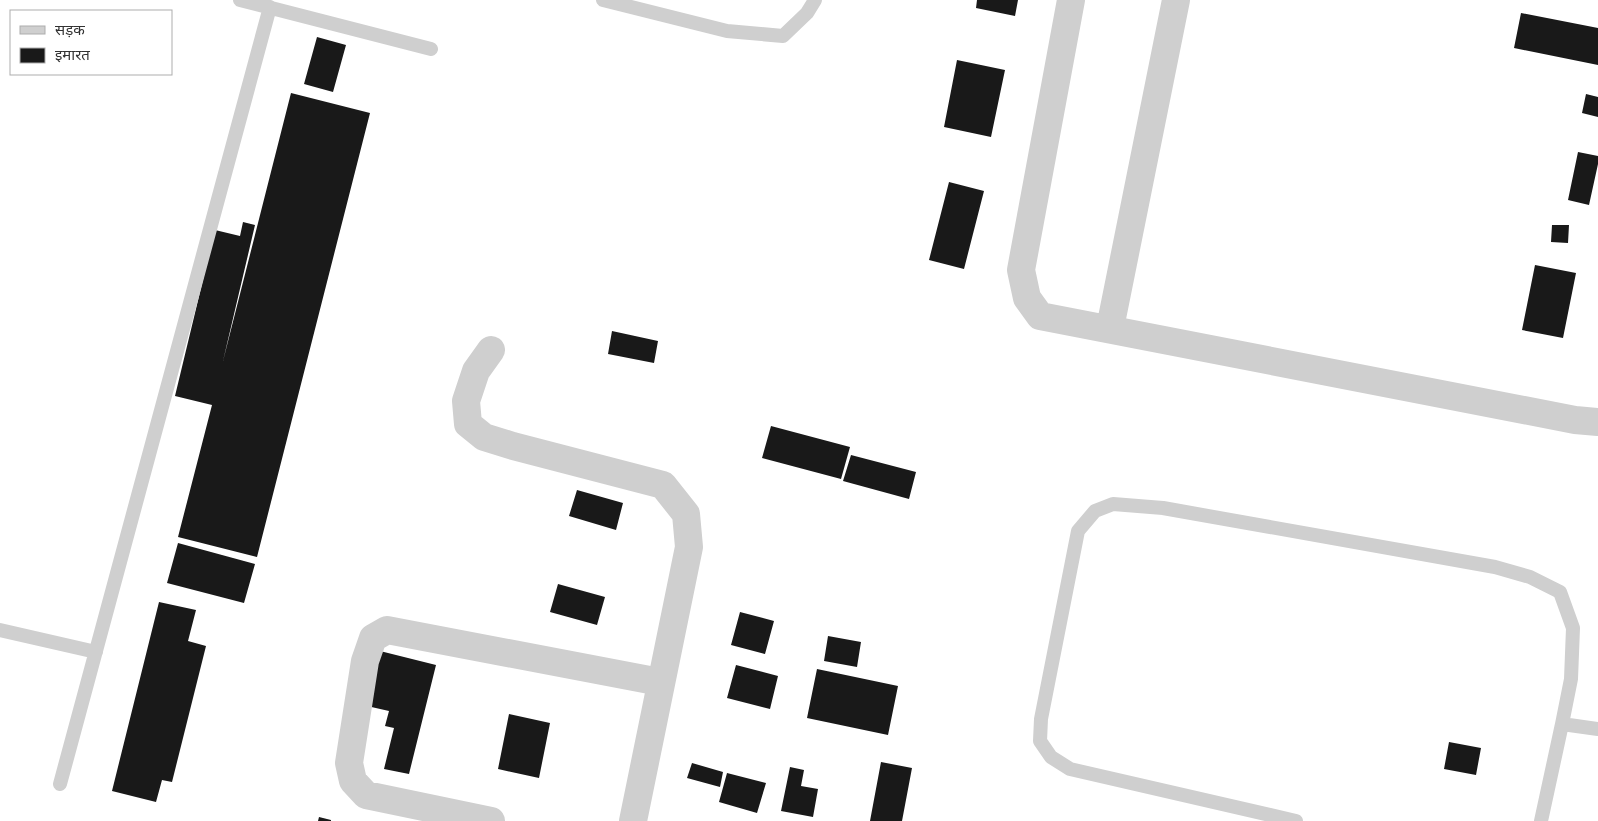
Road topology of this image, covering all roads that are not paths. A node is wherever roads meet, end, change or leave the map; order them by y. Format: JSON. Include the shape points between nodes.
{"nodes":[{"id":1,"x":240,"y":0,"type":"edge"},
{"id":2,"x":603,"y":0,"type":"edge"},
{"id":3,"x":814,"y":0,"type":"edge"},
{"id":4,"x":1071,"y":0,"type":"edge"},
{"id":5,"x":1176,"y":0,"type":"edge"},
{"id":6,"x":270,"y":7,"type":"junction"},
{"id":7,"x":431,"y":49,"type":"dead end"},
{"id":8,"x":1110,"y":328,"type":"junction"},
{"id":9,"x":491,"y":350,"type":"dead end"},
{"id":10,"x":1598,"y":422,"type":"edge"},
{"id":11,"x":0,"y":630,"type":"edge"},
{"id":12,"x":96,"y":652,"type":"junction"},
{"id":13,"x":660,"y":682,"type":"junction"},
{"id":14,"x":1562,"y":724,"type":"junction"},
{"id":15,"x":1598,"y":729,"type":"edge"},
{"id":16,"x":60,"y":784,"type":"dead end"},
{"id":17,"x":491,"y":821,"type":"edge"},
{"id":18,"x":633,"y":821,"type":"edge"},
{"id":19,"x":1296,"y":821,"type":"edge"},
{"id":20,"x":1541,"y":821,"type":"edge"}],
"edges":[{"from":1,"to":6,"type":"lane"},
{"from":2,"to":3,"type":"lane","via":[[727,31],[783,36],[807,13]]},
{"from":4,"to":8,"type":"street","via":[[1021,270],[1026,298],[1040,316]]},
{"from":5,"to":8,"type":"street"},
{"from":6,"to":7,"type":"lane"},
{"from":6,"to":12,"type":"lane"},
{"from":8,"to":10,"type":"street"},
{"from":9,"to":13,"type":"street","via":[[476,371],[466,401],[468,424],[484,437],[663,485],[686,514],[689,547]]},
{"from":11,"to":12,"type":"lane"},
{"from":12,"to":16,"type":"lane"},
{"from":13,"to":17,"type":"street","via":[[387,630],[373,638],[365,661],[349,763],[353,781],[366,795]]},
{"from":13,"to":18,"type":"street"},
{"from":14,"to":15,"type":"lane"},
{"from":14,"to":19,"type":"lane","via":[[1571,679],[1573,628],[1560,592],[1530,577],[1495,567],[1163,508],[1113,504],[1095,511],[1078,531],[1041,719],[1040,741],[1051,757],[1070,769]]},
{"from":14,"to":20,"type":"lane"}]}
